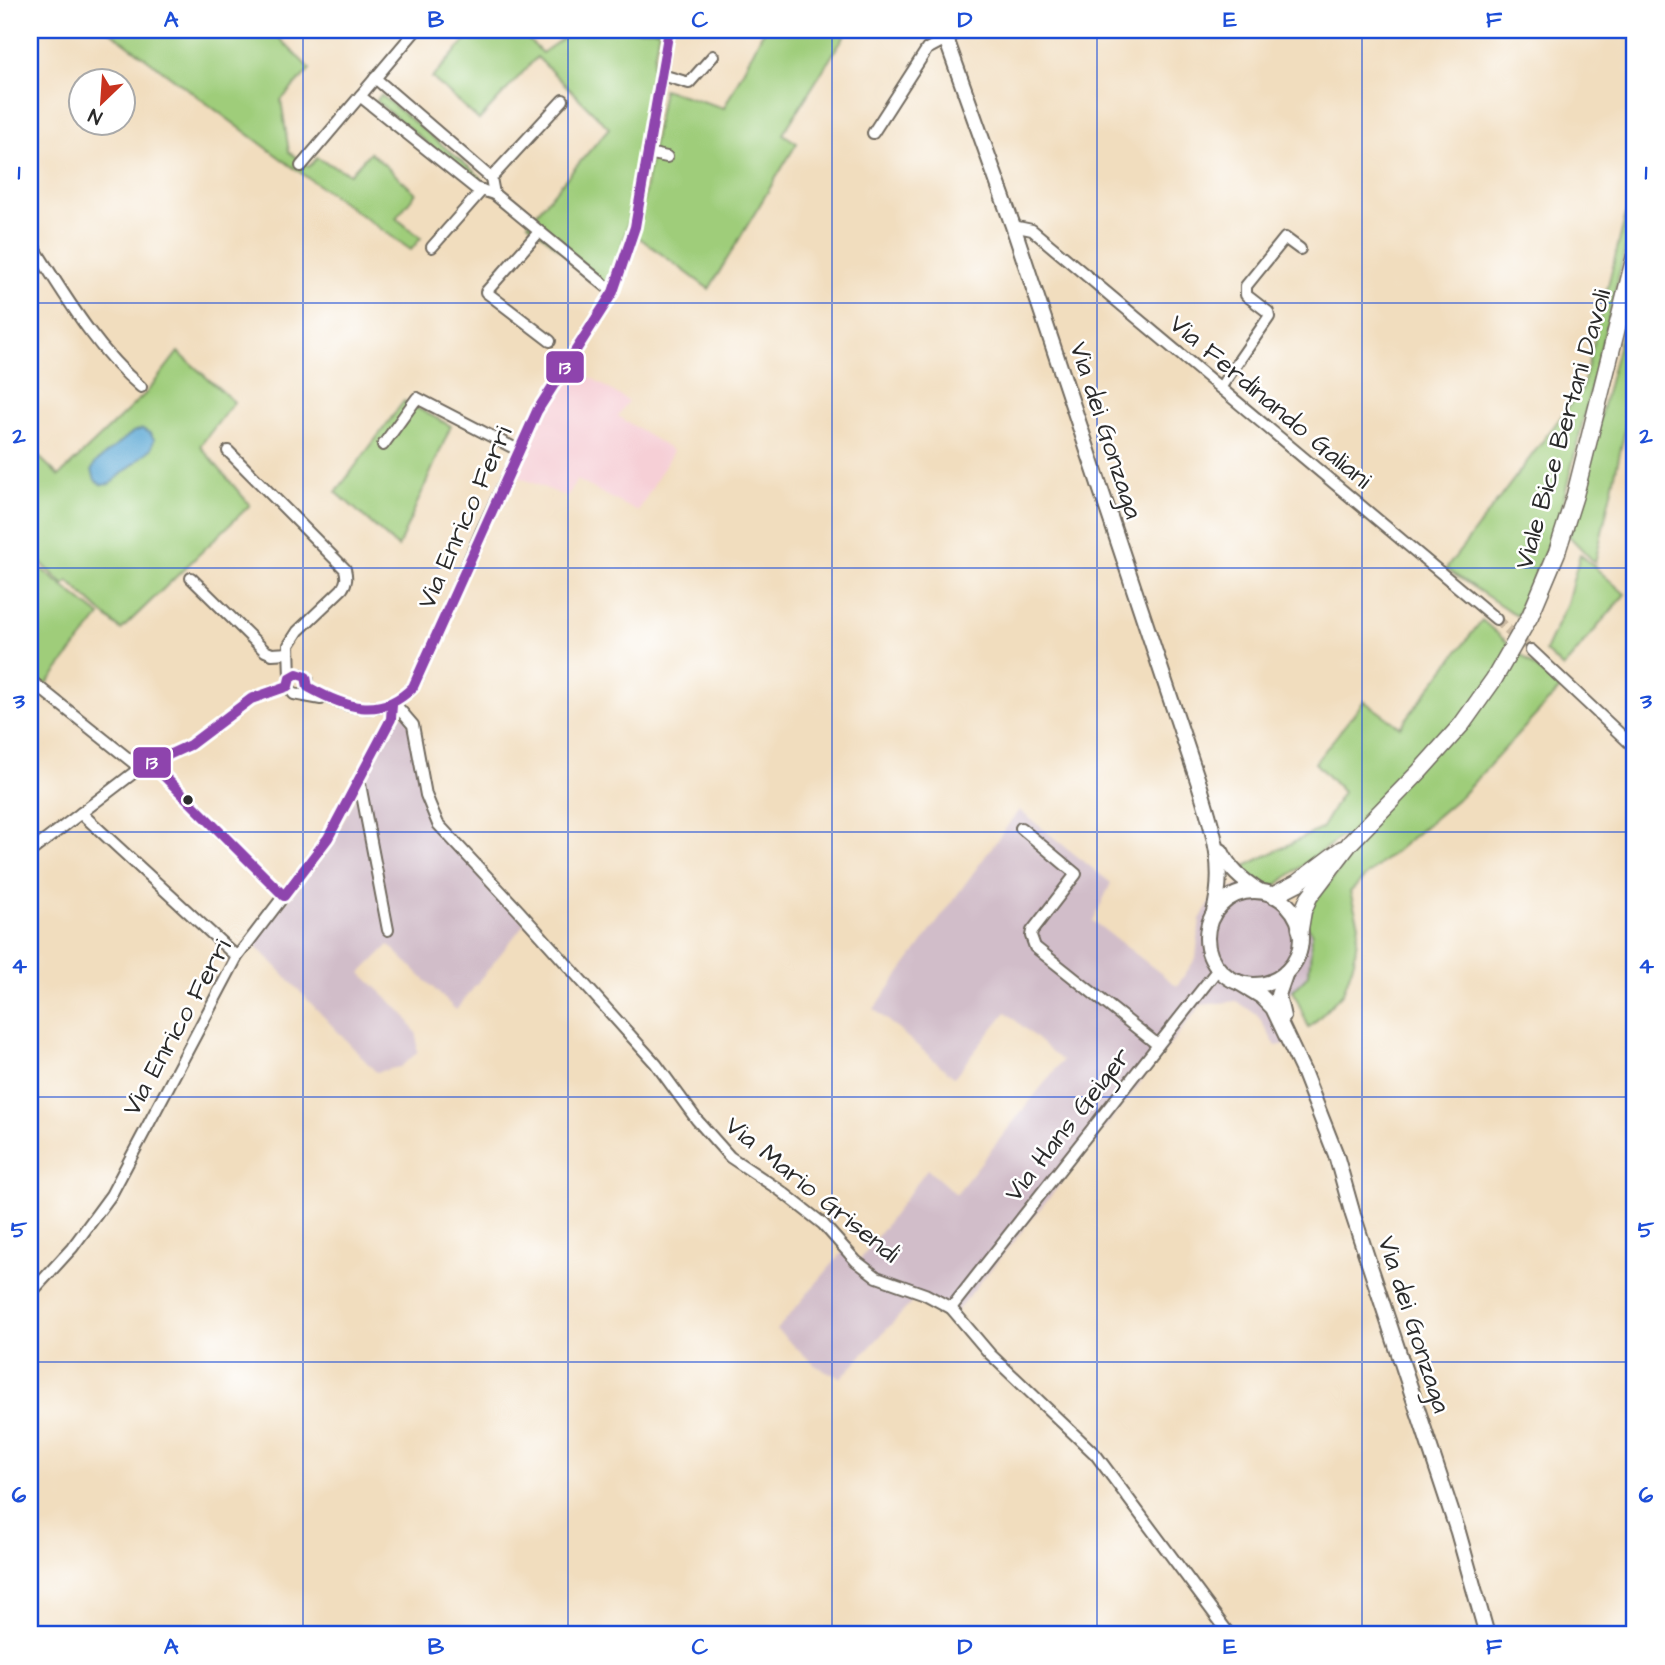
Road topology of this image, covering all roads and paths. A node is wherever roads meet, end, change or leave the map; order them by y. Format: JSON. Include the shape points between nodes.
{"nodes":[{"id":1,"x":416,"y":30,"type":"edge"},
{"id":2,"x":669,"y":30,"type":"edge"},
{"id":3,"x":963,"y":30,"type":"edge"},
{"id":4,"x":945,"y":35,"type":"edge"},
{"id":5,"x":713,"y":56,"type":"dead end"},
{"id":6,"x":662,"y":75,"type":"junction"},
{"id":7,"x":375,"y":78,"type":"junction"},
{"id":8,"x":360,"y":96,"type":"junction"},
{"id":9,"x":563,"y":100,"type":"dead end"},
{"id":10,"x":873,"y":133,"type":"dead end"},
{"id":11,"x":648,"y":153,"type":"junction"},
{"id":12,"x":667,"y":157,"type":"dead end"},
{"id":13,"x":301,"y":166,"type":"dead end"},
{"id":14,"x":491,"y":178,"type":"junction"},
{"id":15,"x":482,"y":190,"type":"junction"},
{"id":16,"x":494,"y":194,"type":"junction"},
{"id":17,"x":1013,"y":226,"type":"junction"},
{"id":18,"x":539,"y":232,"type":"junction"},
{"id":19,"x":30,"y":241,"type":"edge"},
{"id":20,"x":432,"y":247,"type":"dead end"},
{"id":21,"x":1300,"y":249,"type":"dead end"},
{"id":22,"x":1635,"y":256,"type":"edge"},
{"id":23,"x":612,"y":292,"type":"junction"},
{"id":24,"x":550,"y":341,"type":"dead end"},
{"id":25,"x":141,"y":387,"type":"dead end"},
{"id":26,"x":1220,"y":387,"type":"junction"},
{"id":27,"x":383,"y":445,"type":"dead end"},
{"id":28,"x":518,"y":450,"type":"junction"},
{"id":29,"x":228,"y":451,"type":"dead end"},
{"id":30,"x":191,"y":578,"type":"dead end"},
{"id":31,"x":1496,"y":619,"type":"tunnel mouth"},
{"id":32,"x":1531,"y":650,"type":"tunnel mouth"},
{"id":33,"x":289,"y":655,"type":"junction"},
{"id":34,"x":30,"y":680,"type":"edge"},
{"id":35,"x":296,"y":685,"type":"junction"},
{"id":36,"x":393,"y":705,"type":"junction"},
{"id":37,"x":1635,"y":748,"type":"edge"},
{"id":38,"x":146,"y":765,"type":"junction"},
{"id":39,"x":359,"y":779,"type":"junction"},
{"id":40,"x":80,"y":813,"type":"junction"},
{"id":41,"x":1021,"y":828,"type":"dead end"},
{"id":42,"x":1214,"y":837,"type":"junction"},
{"id":43,"x":1350,"y":844,"type":"junction"},
{"id":44,"x":30,"y":852,"type":"edge"},
{"id":45,"x":1266,"y":893,"type":"junction"},
{"id":46,"x":284,"y":896,"type":"junction"},
{"id":47,"x":1214,"y":912,"type":"junction"},
{"id":48,"x":1300,"y":929,"type":"junction"},
{"id":49,"x":388,"y":930,"type":"dead end"},
{"id":50,"x":237,"y":957,"type":"junction"},
{"id":51,"x":1218,"y":969,"type":"junction"},
{"id":52,"x":1286,"y":972,"type":"junction"},
{"id":53,"x":1238,"y":982,"type":"junction"},
{"id":54,"x":1286,"y":1032,"type":"junction"},
{"id":55,"x":1158,"y":1045,"type":"junction"},
{"id":56,"x":30,"y":1294,"type":"edge"},
{"id":57,"x":951,"y":1308,"type":"junction"},
{"id":58,"x":1230,"y":1635,"type":"edge"},
{"id":59,"x":1488,"y":1635,"type":"edge"}],
"edges":[{"from":1,"to":7,"type":"street"},
{"from":2,"to":6,"type":"street","name":"Via Enrico Ferri"},
{"from":3,"to":4,"type":"street"},
{"from":4,"to":10,"type":"street","via":[[927,49]]},
{"from":4,"to":17,"type":"main road","name":"Via dei Gonzaga"},
{"from":5,"to":6,"type":"street","via":[[689,83]]},
{"from":6,"to":11,"type":"street","name":"Via Enrico Ferri"},
{"from":7,"to":8,"type":"street"},
{"from":7,"to":14,"type":"street"},
{"from":8,"to":13,"type":"street"},
{"from":8,"to":15,"type":"street"},
{"from":9,"to":14,"type":"street"},
{"from":11,"to":12,"type":"street"},
{"from":11,"to":23,"type":"street","name":"Via Enrico Ferri","via":[[635,228]]},
{"from":14,"to":16,"type":"street"},
{"from":15,"to":16,"type":"street"},
{"from":15,"to":20,"type":"street"},
{"from":16,"to":18,"type":"street"},
{"from":17,"to":26,"type":"street","name":"Via Ferdinando Galiani","via":[[1032,230]]},
{"from":17,"to":42,"type":"main road","name":"Via dei Gonzaga"},
{"from":18,"to":23,"type":"street"},
{"from":18,"to":24,"type":"street","via":[[486,292]]},
{"from":19,"to":25,"type":"street","via":[[87,328]]},
{"from":21,"to":26,"type":"street","via":[[1285,238],[1246,286],[1246,295],[1269,317]]},
{"from":22,"to":43,"type":"highway","name":"Viale Bice Bertani Davoli","via":[[1575,495],[1538,601],[1506,660],[1462,724]]},
{"from":23,"to":28,"type":"street","name":"Via Enrico Ferri","via":[[549,390]]},
{"from":26,"to":31,"type":"street","name":"Via Ferdinando Galiani"},
{"from":27,"to":28,"type":"street","via":[[417,398]]},
{"from":28,"to":36,"type":"street","name":"Via Enrico Ferri","via":[[417,680]]},
{"from":29,"to":33,"type":"street","via":[[345,569],[346,582],[298,631],[289,645]]},
{"from":30,"to":33,"type":"street","via":[[265,651]]},
{"from":32,"to":37,"type":"street"},
{"from":33,"to":35,"type":"street"},
{"from":34,"to":38,"type":"street"},
{"from":35,"to":36,"type":"street","via":[[344,705]]},
{"from":35,"to":38,"type":"street","via":[[251,699],[190,745]]},
{"from":36,"to":39,"type":"street","name":"Via Enrico Ferri","via":[[391,719]]},
{"from":36,"to":57,"type":"street","name":"Via Mario Grisendi","via":[[413,725],[426,795],[438,824],[656,1063],[730,1157],[823,1224],[877,1277]]},
{"from":38,"to":40,"type":"street"},
{"from":38,"to":46,"type":"street"},
{"from":39,"to":46,"type":"street","name":"Via Enrico Ferri","via":[[328,838]]},
{"from":39,"to":49,"type":"street"},
{"from":40,"to":44,"type":"street"},
{"from":40,"to":50,"type":"street"},
{"from":41,"to":55,"type":"street","via":[[1076,874],[1032,931],[1035,947]]},
{"from":42,"to":45,"type":"main road","name":"Via dei Gonzaga","via":[[1239,879]]},
{"from":42,"to":47,"type":"main road","name":"Via dei Gonzaga","via":[[1220,870]]},
{"from":43,"to":45,"type":"highway","via":[[1297,883]]},
{"from":43,"to":48,"type":"highway","via":[[1309,897]]},
{"from":45,"to":47,"type":"main road","via":[[1234,895]]},
{"from":45,"to":48,"type":"main road","via":[[1292,909]]},
{"from":46,"to":50,"type":"street","name":"Via Enrico Ferri"},
{"from":47,"to":51,"type":"main road","via":[[1207,941]]},
{"from":48,"to":52,"type":"main road","via":[[1299,953]]},
{"from":50,"to":56,"type":"street","name":"Via Enrico Ferri","via":[[111,1195]]},
{"from":51,"to":53,"type":"main road"},
{"from":51,"to":55,"type":"street","name":"Via Hans Geiger"},
{"from":52,"to":53,"type":"main road","via":[[1263,984]]},
{"from":52,"to":54,"type":"main road","via":[[1278,995]]},
{"from":53,"to":54,"type":"main road","via":[[1273,1008]]},
{"from":54,"to":59,"type":"main road","name":"Via dei Gonzaga","via":[[1336,1155]]},
{"from":55,"to":57,"type":"street","name":"Via Hans Geiger"},
{"from":57,"to":58,"type":"street","name":"Via Mario Grisendi","via":[[990,1354],[1096,1455]]}]}
